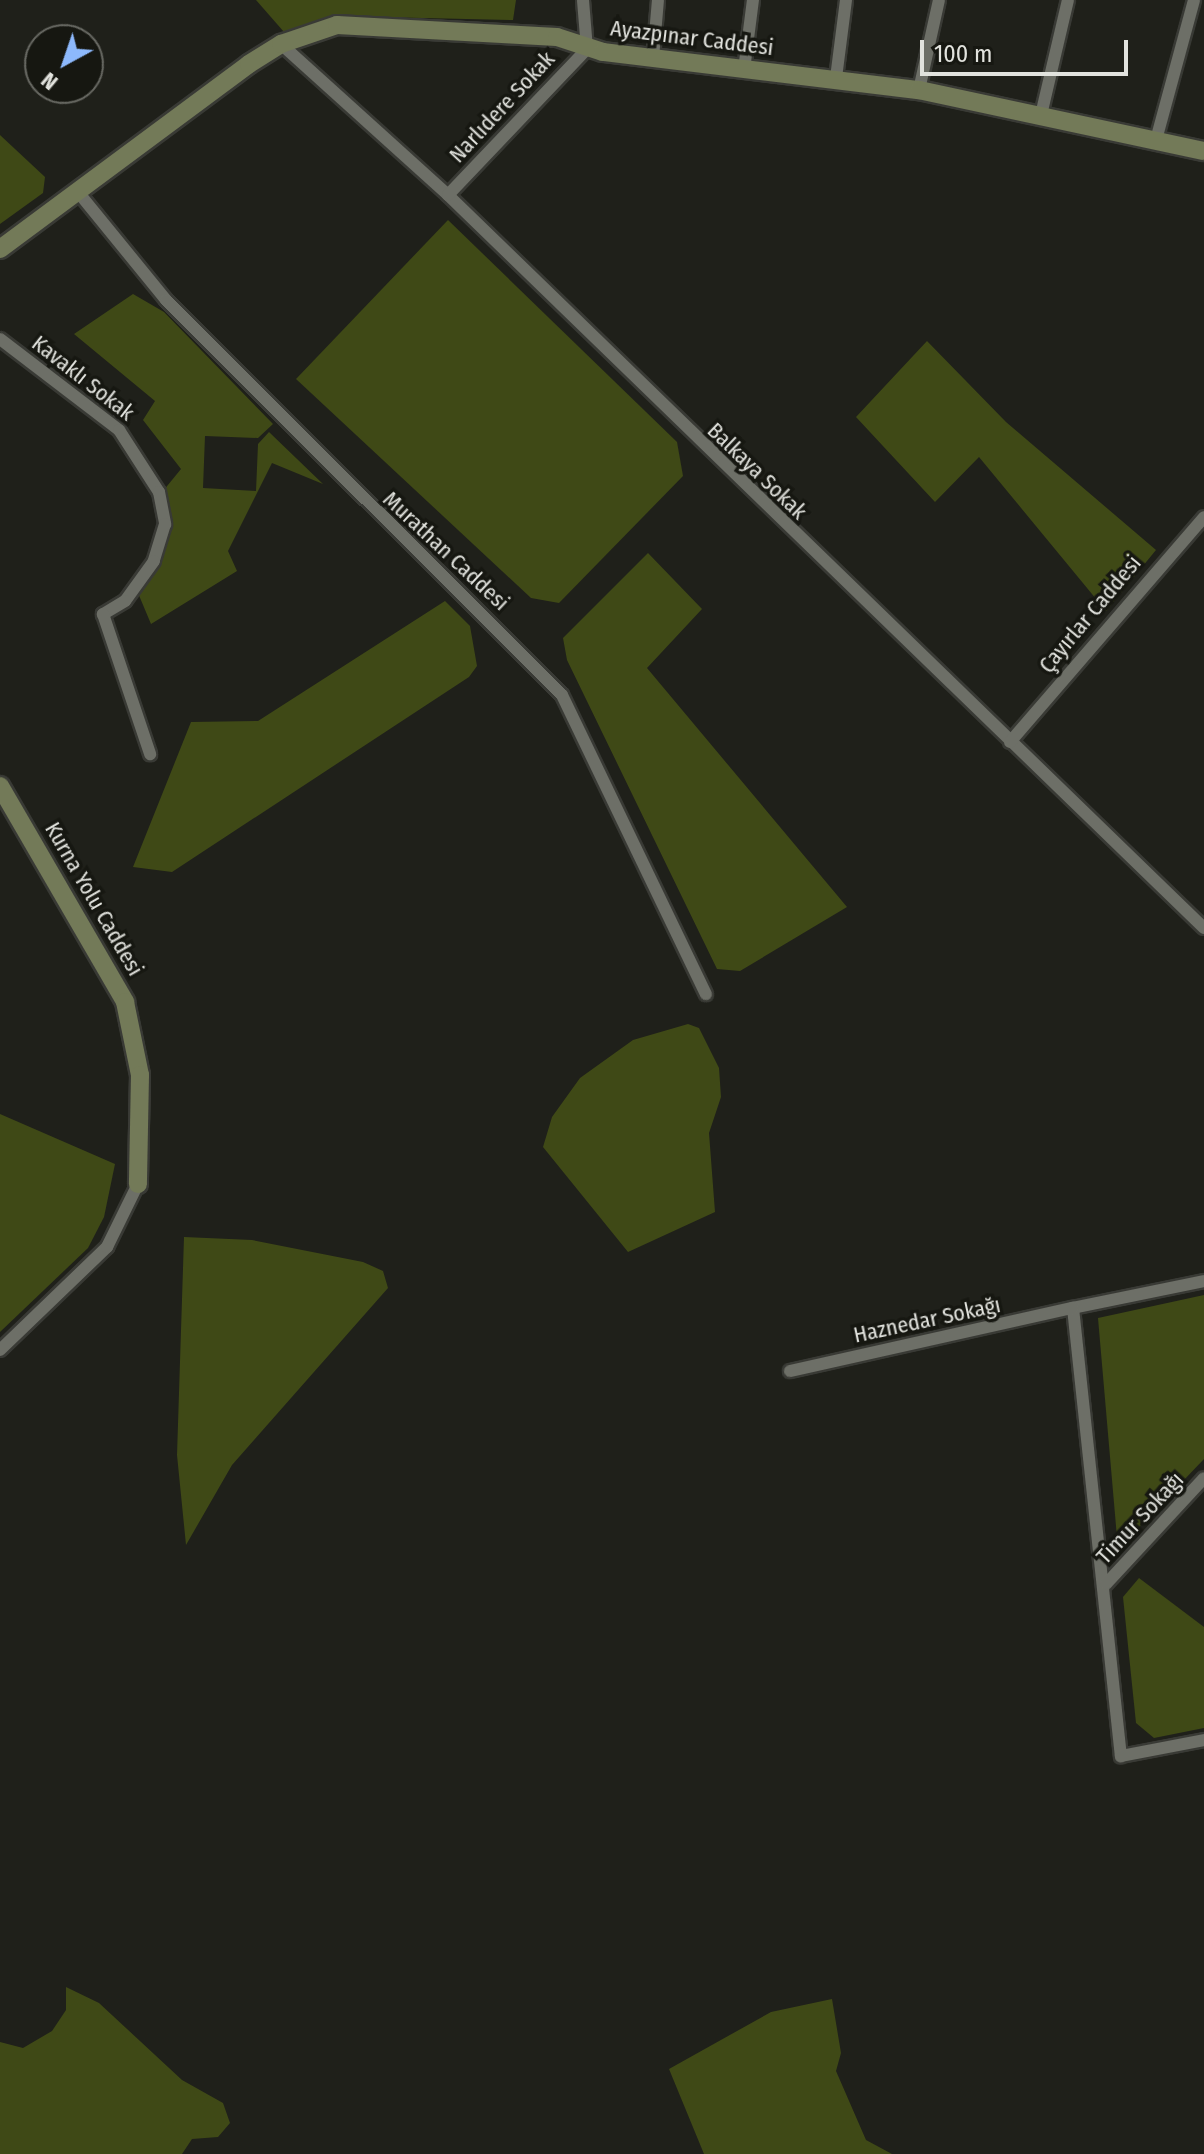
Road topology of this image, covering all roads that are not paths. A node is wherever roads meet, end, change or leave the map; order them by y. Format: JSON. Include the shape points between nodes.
{"nodes":[{"id":1,"x":583,"y":0,"type":"edge"},
{"id":2,"x":658,"y":0,"type":"edge"},
{"id":3,"x":753,"y":0,"type":"edge"},
{"id":4,"x":846,"y":0,"type":"edge"},
{"id":5,"x":939,"y":0,"type":"edge"},
{"id":6,"x":1068,"y":0,"type":"edge"},
{"id":7,"x":1194,"y":0,"type":"edge"},
{"id":8,"x":281,"y":44,"type":"junction"},
{"id":9,"x":587,"y":49,"type":"junction"},
{"id":10,"x":653,"y":58,"type":"junction"},
{"id":11,"x":744,"y":70,"type":"junction"},
{"id":12,"x":836,"y":78,"type":"junction"},
{"id":13,"x":919,"y":90,"type":"junction"},
{"id":14,"x":1041,"y":115,"type":"junction"},
{"id":15,"x":1156,"y":140,"type":"junction"},
{"id":16,"x":1204,"y":151,"type":"edge"},
{"id":17,"x":78,"y":192,"type":"junction"},
{"id":18,"x":448,"y":195,"type":"junction"},
{"id":19,"x":0,"y":249,"type":"edge"},
{"id":20,"x":0,"y":339,"type":"edge"},
{"id":21,"x":1204,"y":517,"type":"edge"},
{"id":22,"x":1010,"y":742,"type":"junction"},
{"id":23,"x":150,"y":754,"type":"dead end"},
{"id":24,"x":0,"y":786,"type":"edge"},
{"id":25,"x":1204,"y":928,"type":"edge"},
{"id":26,"x":706,"y":994,"type":"dead end"},
{"id":27,"x":138,"y":1184,"type":"joint"},
{"id":28,"x":1204,"y":1281,"type":"edge"},
{"id":29,"x":1073,"y":1308,"type":"junction"},
{"id":30,"x":0,"y":1350,"type":"edge"},
{"id":31,"x":790,"y":1371,"type":"dead end"},
{"id":32,"x":1204,"y":1478,"type":"edge"},
{"id":33,"x":1106,"y":1584,"type":"junction"},
{"id":34,"x":1204,"y":1740,"type":"edge"}],
"edges":[{"from":1,"to":9,"type":"street"},
{"from":2,"to":10,"type":"street"},
{"from":3,"to":11,"type":"street"},
{"from":4,"to":12,"type":"street"},
{"from":5,"to":13,"type":"street"},
{"from":6,"to":14,"type":"street"},
{"from":7,"to":15,"type":"street"},
{"from":8,"to":9,"type":"street","name":"Ayazpınar Caddesi","via":[[337,25],[420,25],[557,37]]},
{"from":8,"to":17,"type":"street","name":"Ayazpınar Caddesi"},
{"from":8,"to":18,"type":"street","name":"Balkaya Sokak"},
{"from":9,"to":10,"type":"street","name":"Ayazpınar Caddesi"},
{"from":9,"to":18,"type":"street","name":"Narlıdere Sokak"},
{"from":10,"to":11,"type":"street","name":"Ayazpınar Caddesi"},
{"from":11,"to":12,"type":"street","name":"Ayazpınar Caddesi"},
{"from":12,"to":13,"type":"street","name":"Ayazpınar Caddesi"},
{"from":13,"to":14,"type":"street","name":"Ayazpınar Caddesi"},
{"from":14,"to":15,"type":"street","name":"Ayazpınar Caddesi"},
{"from":15,"to":16,"type":"street","name":"Ayazpınar Caddesi"},
{"from":17,"to":19,"type":"street","name":"Ayazpınar Caddesi"},
{"from":17,"to":26,"type":"street","name":"Murathan Caddesi","via":[[166,300],[562,695]]},
{"from":18,"to":22,"type":"street","name":"Balkaya Sokak"},
{"from":20,"to":23,"type":"street","name":"Kavaklı Sokak","via":[[119,430],[159,492],[165,524],[154,561],[125,601],[103,614]]},
{"from":21,"to":22,"type":"street","name":"Çayırlar Caddesi"},
{"from":22,"to":25,"type":"street","name":"Balkaya Sokak"},
{"from":24,"to":27,"type":"street","name":"Kurna Yolu Caddesi","via":[[125,1002],[140,1075]]},
{"from":27,"to":30,"type":"street","via":[[107,1247]]},
{"from":28,"to":29,"type":"street","name":"Haznedar Sokağı"},
{"from":29,"to":31,"type":"street","name":"Haznedar Sokağı"},
{"from":29,"to":33,"type":"street"},
{"from":32,"to":33,"type":"street","name":"Timur Sokağı"},
{"from":33,"to":34,"type":"street","via":[[1121,1756]]}]}
